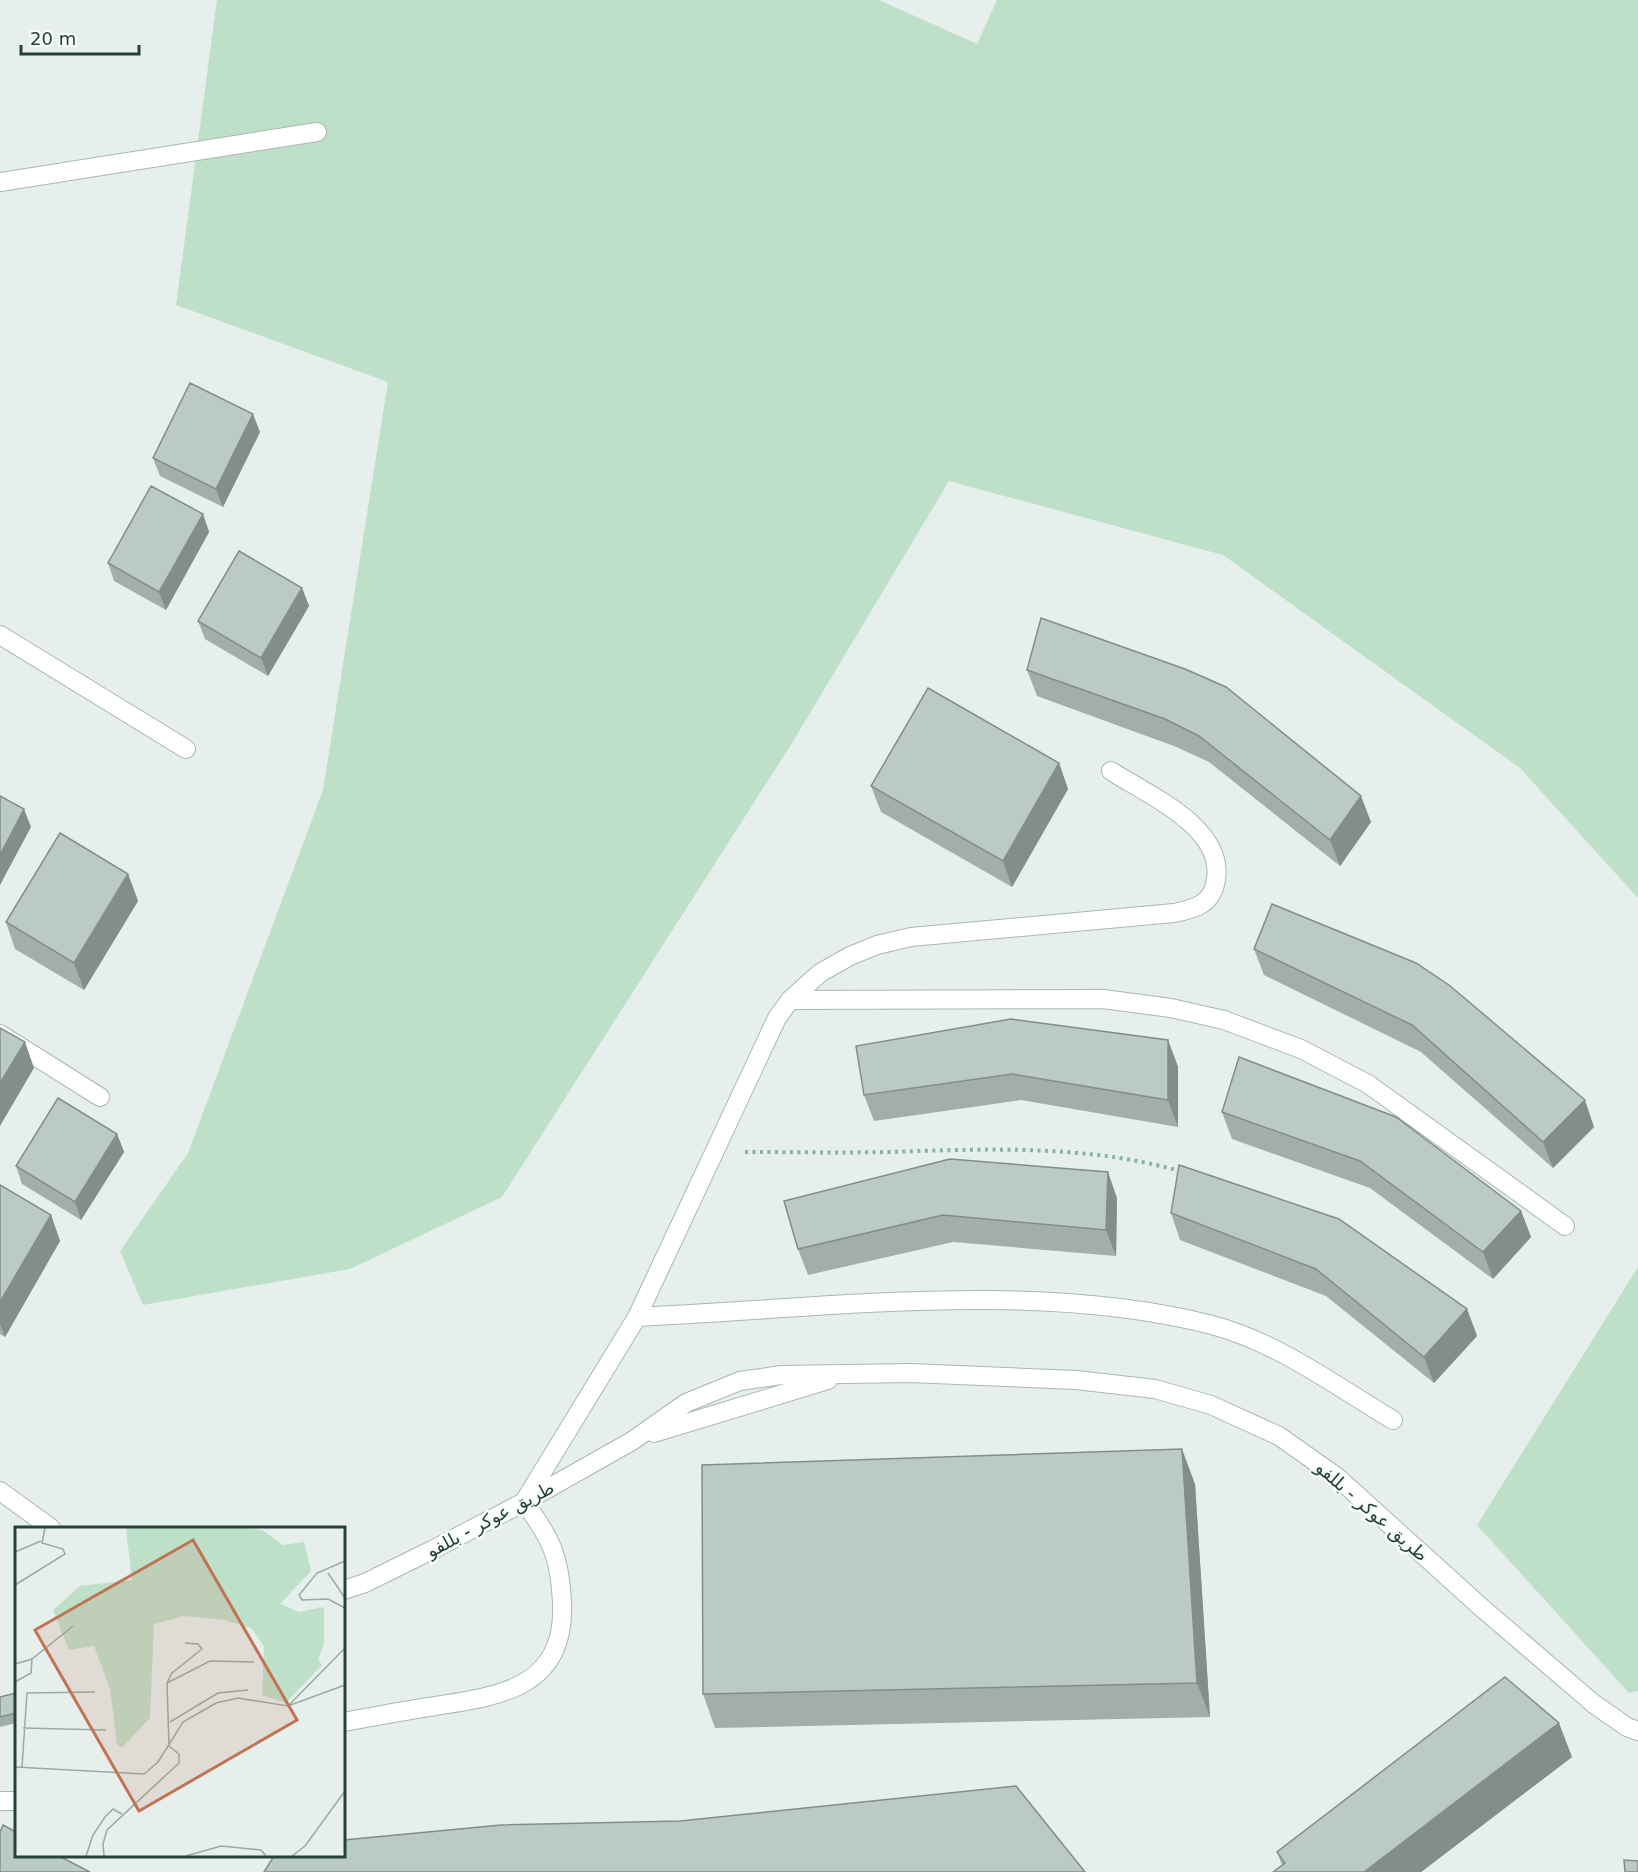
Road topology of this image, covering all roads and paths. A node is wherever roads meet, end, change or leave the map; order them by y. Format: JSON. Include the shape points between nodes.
{"nodes":[{"id":1,"x":316,"y":132,"type":"dead end"},
{"id":2,"x":0,"y":182,"type":"edge"},
{"id":3,"x":0,"y":635,"type":"edge"},
{"id":4,"x":186,"y":749,"type":"dead end"},
{"id":5,"x":1111,"y":771,"type":"dead end"},
{"id":6,"x":790,"y":1000,"type":"junction"},
{"id":7,"x":0,"y":1034,"type":"edge"},
{"id":8,"x":100,"y":1097,"type":"dead end"},
{"id":9,"x":714,"y":1152,"type":"junction"},
{"id":10,"x":1192,"y":1175,"type":"edge"},
{"id":11,"x":1564,"y":1226,"type":"dead end"},
{"id":12,"x":637,"y":1317,"type":"junction"},
{"id":13,"x":1393,"y":1420,"type":"dead end"},
{"id":14,"x":0,"y":1491,"type":"edge"},
{"id":15,"x":524,"y":1502,"type":"junction"},
{"id":16,"x":50,"y":1527,"type":"edge"},
{"id":17,"x":345,"y":1590,"type":"edge"},
{"id":18,"x":345,"y":1722,"type":"edge"},
{"id":19,"x":1634,"y":1727,"type":"edge"},
{"id":20,"x":0,"y":1801,"type":"edge"},
{"id":21,"x":15,"y":1802,"type":"edge"}],
"edges":[{"from":1,"to":2,"type":"street"},
{"from":3,"to":4,"type":"street"},
{"from":5,"to":6,"type":"street","via":[[1185,817],[1203,834],[1218,869],[1207,901],[1174,914],[911,937],[876,945],[820,973]]},
{"from":6,"to":9,"type":"street","via":[[760,1050]]},
{"from":6,"to":11,"type":"street","via":[[1103,999],[1224,1020],[1301,1049],[1368,1084]]},
{"from":7,"to":8,"type":"street"},
{"from":9,"to":10,"type":"path","via":[[1071,1153],[1160,1165]]},
{"from":9,"to":12,"type":"street"},
{"from":12,"to":13,"type":"street","via":[[990,1301],[1062,1303],[1143,1312],[1213,1325],[1249,1338]]},
{"from":12,"to":15,"type":"street"},
{"from":14,"to":16,"type":"street"},
{"from":15,"to":17,"type":"street","name":"طريق عوكر - بللفو"},
{"from":15,"to":18,"type":"street","via":[[546,1532],[561,1570],[561,1635],[555,1652],[524,1684],[489,1697]]},
{"from":15,"to":19,"type":"street","name":"طريق عوكر - بللفو","via":[[632,1441],[686,1403],[740,1382],[781,1375],[950,1373],[1155,1389],[1211,1405],[1279,1436],[1337,1477],[1594,1704]]},
{"from":20,"to":21,"type":"street"}]}
